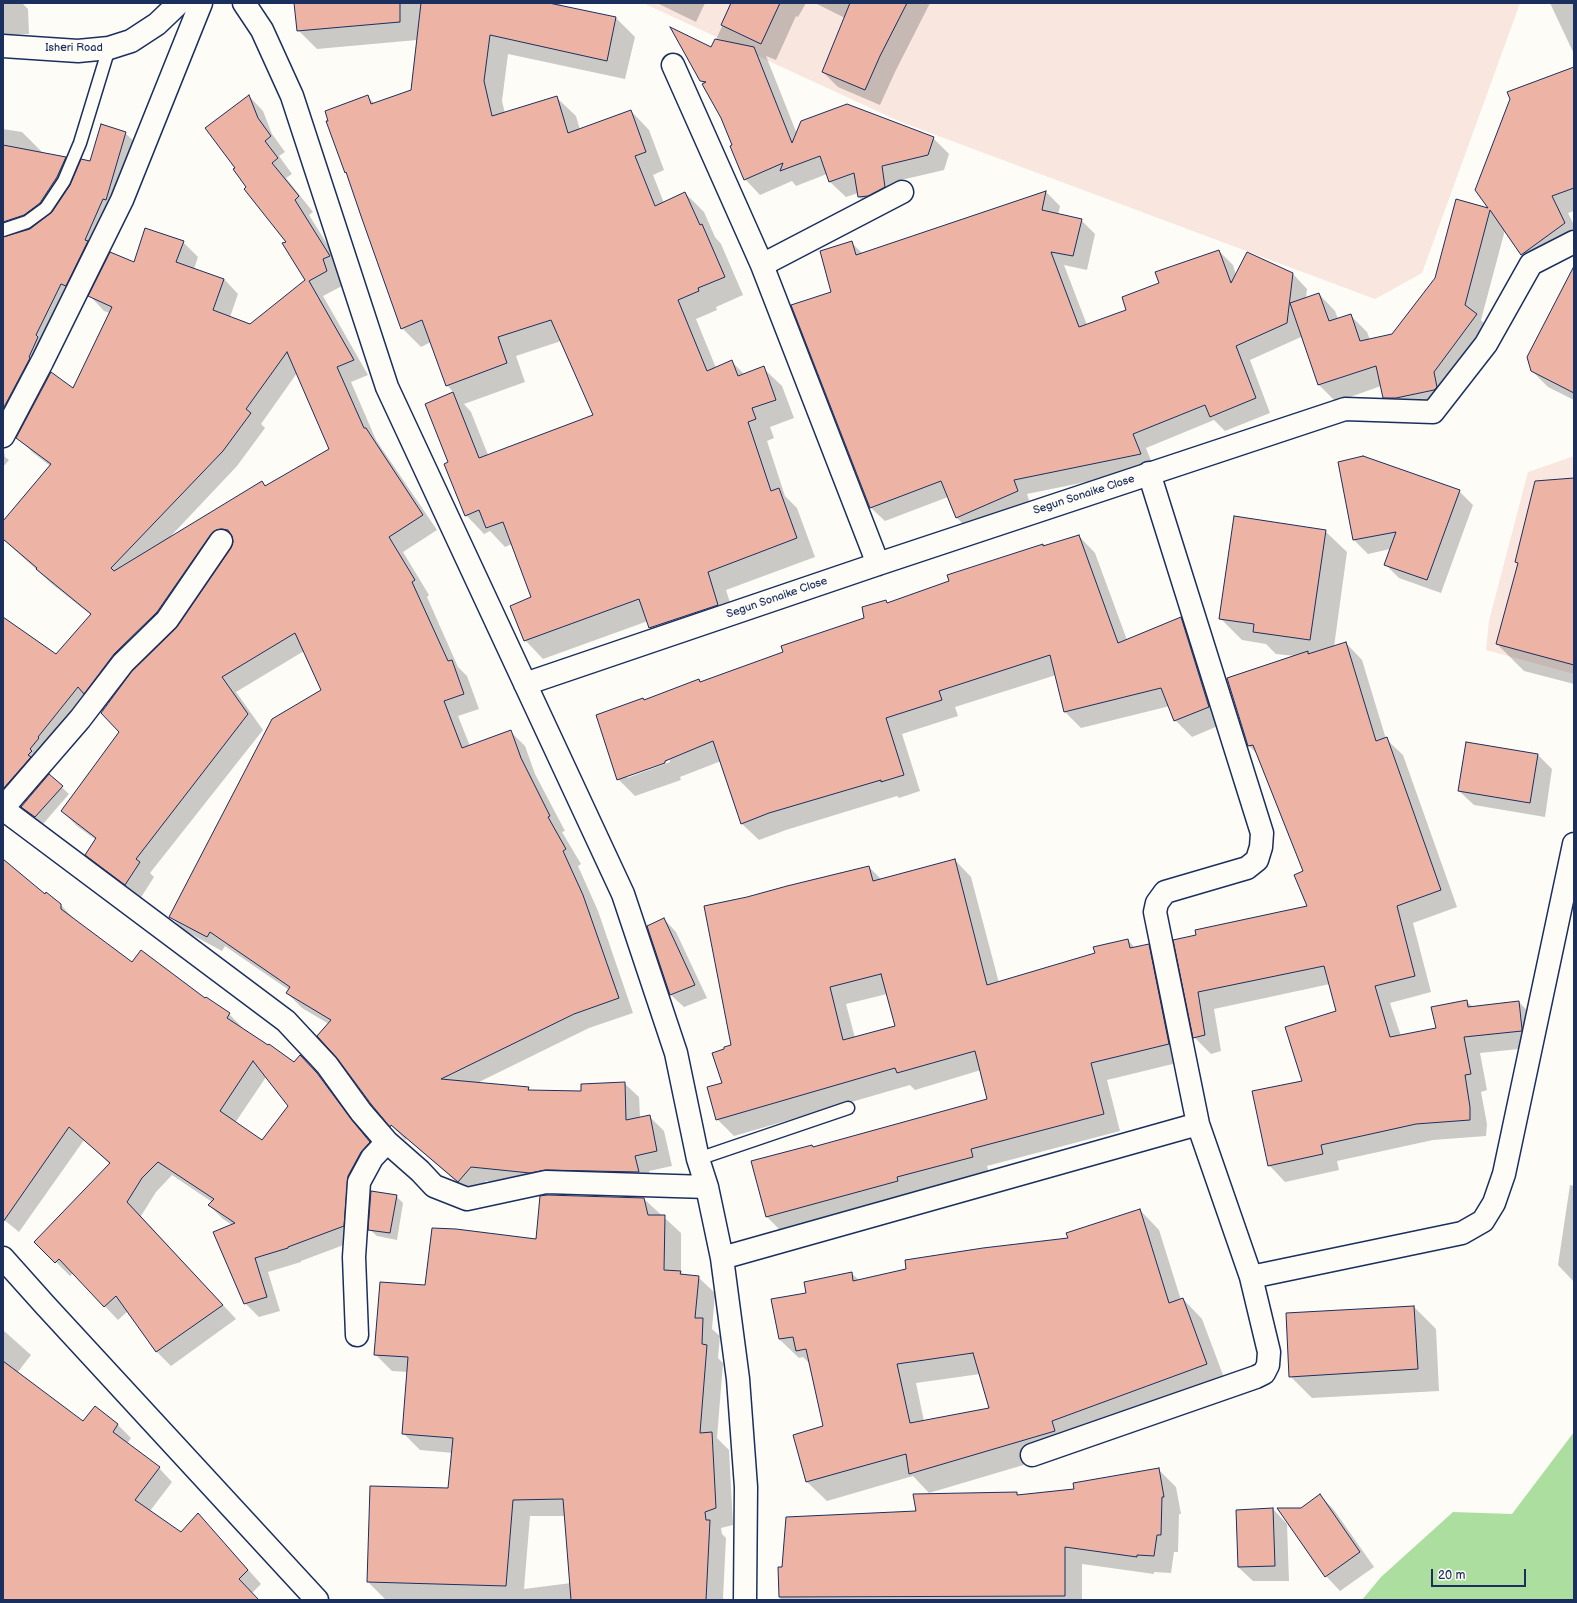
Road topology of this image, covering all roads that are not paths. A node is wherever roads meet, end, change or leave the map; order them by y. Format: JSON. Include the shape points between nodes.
{"nodes":[{"id":1,"x":179,"y":3,"type":"edge"},
{"id":2,"x":201,"y":3,"type":"edge"},
{"id":3,"x":244,"y":3,"type":"edge"},
{"id":4,"x":3,"y":46,"type":"edge"},
{"id":5,"x":109,"y":48,"type":"junction"},
{"id":6,"x":673,"y":65,"type":"dead end"},
{"id":7,"x":902,"y":192,"type":"dead end"},
{"id":8,"x":3,"y":230,"type":"edge"},
{"id":9,"x":1574,"y":242,"type":"edge"},
{"id":10,"x":762,"y":265,"type":"junction"},
{"id":11,"x":3,"y":436,"type":"edge"},
{"id":12,"x":1149,"y":474,"type":"junction"},
{"id":13,"x":220,"y":541,"type":"dead end"},
{"id":14,"x":878,"y":564,"type":"junction"},
{"id":15,"x":525,"y":684,"type":"junction"},
{"id":16,"x":3,"y":808,"type":"edge"},
{"id":17,"x":1574,"y":844,"type":"edge"},
{"id":18,"x":848,"y":1108,"type":"dead end"},
{"id":19,"x":1198,"y":1124,"type":"junction"},
{"id":20,"x":387,"y":1142,"type":"junction"},
{"id":21,"x":698,"y":1159,"type":"junction"},
{"id":22,"x":707,"y":1187,"type":"junction"},
{"id":23,"x":3,"y":1258,"type":"edge"},
{"id":24,"x":722,"y":1258,"type":"junction"},
{"id":25,"x":1251,"y":1277,"type":"junction"},
{"id":26,"x":357,"y":1335,"type":"dead end"},
{"id":27,"x":1032,"y":1455,"type":"dead end"},
{"id":28,"x":317,"y":1600,"type":"edge"},
{"id":29,"x":745,"y":1600,"type":"edge"}],
"edges":[{"from":1,"to":5,"type":"street","name":"Isheri Road","via":[[156,24],[131,41]]},
{"from":2,"to":11,"type":"street","via":[[122,200]]},
{"from":3,"to":15,"type":"street","via":[[262,30],[292,96],[387,387]]},
{"from":4,"to":5,"type":"street","name":"Isheri Road","via":[[78,51]]},
{"from":5,"to":8,"type":"lane","via":[[80,143],[64,181],[46,208],[27,222]]},
{"from":6,"to":10,"type":"street"},
{"from":7,"to":10,"type":"street"},
{"from":9,"to":12,"type":"street","name":"Segun Sonaike Close","via":[[1531,264],[1486,344],[1433,412],[1345,409]]},
{"from":10,"to":14,"type":"street"},
{"from":12,"to":14,"type":"street","name":"Segun Sonaike Close"},
{"from":12,"to":19,"type":"street","via":[[1262,832],[1257,860],[1247,868],[1165,892],[1157,903],[1155,912]]},
{"from":13,"to":16,"type":"street","via":[[167,620],[123,662],[80,719]]},
{"from":14,"to":15,"type":"street","name":"Segun Sonaike Close"},
{"from":15,"to":21,"type":"street","via":[[623,894],[676,1053]]},
{"from":16,"to":20,"type":"street","via":[[286,1021],[327,1064],[361,1112]]},
{"from":17,"to":25,"type":"street","via":[[1504,1174],[1484,1221],[1462,1233]]},
{"from":18,"to":21,"type":"lane"},
{"from":19,"to":24,"type":"street"},
{"from":19,"to":25,"type":"street"},
{"from":20,"to":22,"type":"street","via":[[420,1170],[434,1186],[467,1199],[546,1182]]},
{"from":20,"to":26,"type":"street","via":[[372,1158],[359,1182],[354,1257]]},
{"from":21,"to":22,"type":"street"},
{"from":22,"to":24,"type":"street"},
{"from":23,"to":28,"type":"street"},
{"from":24,"to":29,"type":"street","via":[[738,1379],[746,1487]]},
{"from":25,"to":27,"type":"street","via":[[1269,1352],[1268,1365],[1264,1372],[1256,1377]]}]}
